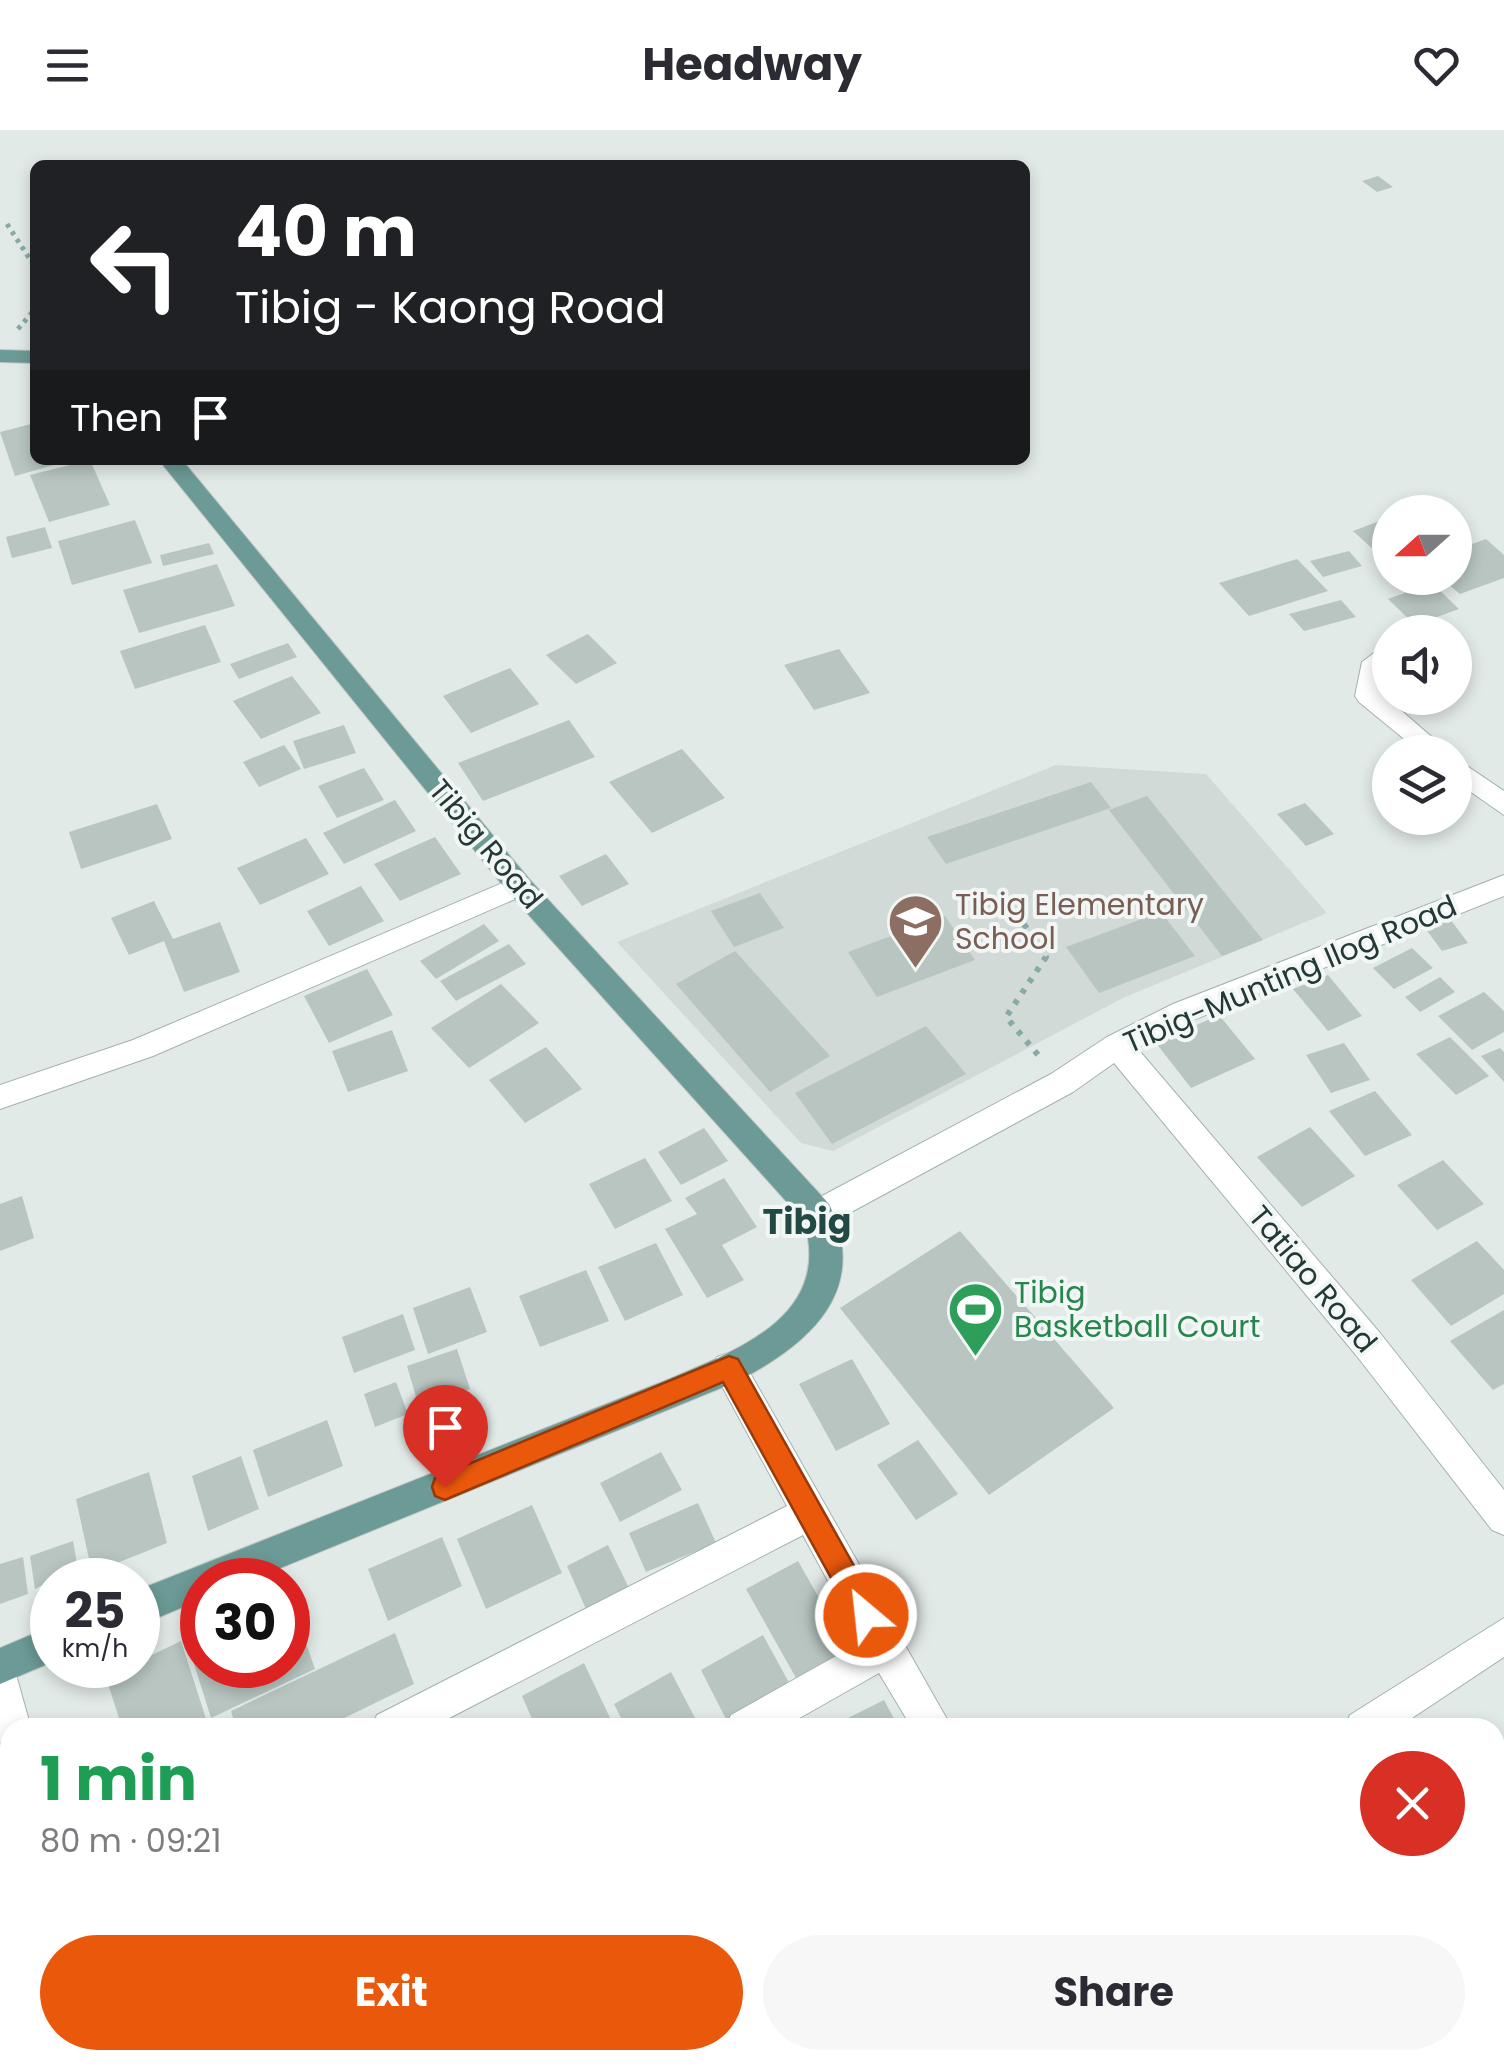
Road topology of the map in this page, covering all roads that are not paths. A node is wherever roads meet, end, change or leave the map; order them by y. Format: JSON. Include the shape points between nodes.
{"nodes":[{"id":1,"x":0,"y":356,"type":"edge"},
{"id":2,"x":30,"y":357,"type":"edge"},
{"id":3,"x":174,"y":465,"type":"edge"},
{"id":4,"x":1372,"y":669,"type":"edge"},
{"id":5,"x":1372,"y":702,"type":"edge"},
{"id":6,"x":1389,"y":715,"type":"edge"},
{"id":7,"x":1414,"y":735,"type":"edge"},
{"id":8,"x":1472,"y":780,"type":"edge"},
{"id":9,"x":1504,"y":805,"type":"edge"},
{"id":10,"x":1504,"y":885,"type":"edge"},
{"id":11,"x":519,"y":886,"type":"junction"},
{"id":12,"x":1117,"y":1045,"type":"junction"},
{"id":13,"x":0,"y":1097,"type":"edge"},
{"id":14,"x":818,"y":1214,"type":"junction"},
{"id":15,"x":729,"y":1368,"type":"junction"},
{"id":16,"x":811,"y":1512,"type":"junction"},
{"id":17,"x":1504,"y":1518,"type":"edge"},
{"id":18,"x":263,"y":1558,"type":"edge"},
{"id":19,"x":1504,"y":1636,"type":"edge"},
{"id":20,"x":885,"y":1649,"type":"junction"},
{"id":21,"x":30,"y":1653,"type":"edge"},
{"id":22,"x":0,"y":1666,"type":"edge"},
{"id":23,"x":0,"y":1677,"type":"edge"},
{"id":24,"x":10,"y":1718,"type":"edge"},
{"id":25,"x":409,"y":1718,"type":"edge"},
{"id":26,"x":762,"y":1718,"type":"edge"},
{"id":27,"x":928,"y":1718,"type":"edge"},
{"id":28,"x":1378,"y":1718,"type":"edge"}],
"edges":[{"from":1,"to":2,"type":"main road"},
{"from":3,"to":11,"type":"main road","name":"Tibig Road"},
{"from":4,"to":5,"type":"street"},
{"from":6,"to":7,"type":"street"},
{"from":8,"to":9,"type":"street"},
{"from":10,"to":12,"type":"street","name":"Tibig-Munting Ilog Road","via":[[1183,1012]]},
{"from":11,"to":13,"type":"street","via":[[143,1048]]},
{"from":11,"to":14,"type":"main road","name":"Tibig Road"},
{"from":12,"to":14,"type":"street","name":"Tibig-Munting Ilog Road","via":[[1062,1084]]},
{"from":12,"to":17,"type":"street","name":"Tatiao Road"},
{"from":14,"to":15,"type":"main road","via":[[829,1245],[827,1274],[812,1303],[792,1329]]},
{"from":15,"to":16,"type":"street"},
{"from":15,"to":18,"type":"main road"},
{"from":16,"to":20,"type":"street"},
{"from":16,"to":25,"type":"street"},
{"from":19,"to":28,"type":"street"},
{"from":20,"to":26,"type":"street"},
{"from":20,"to":27,"type":"street"},
{"from":21,"to":22,"type":"main road"},
{"from":23,"to":24,"type":"street"}]}
